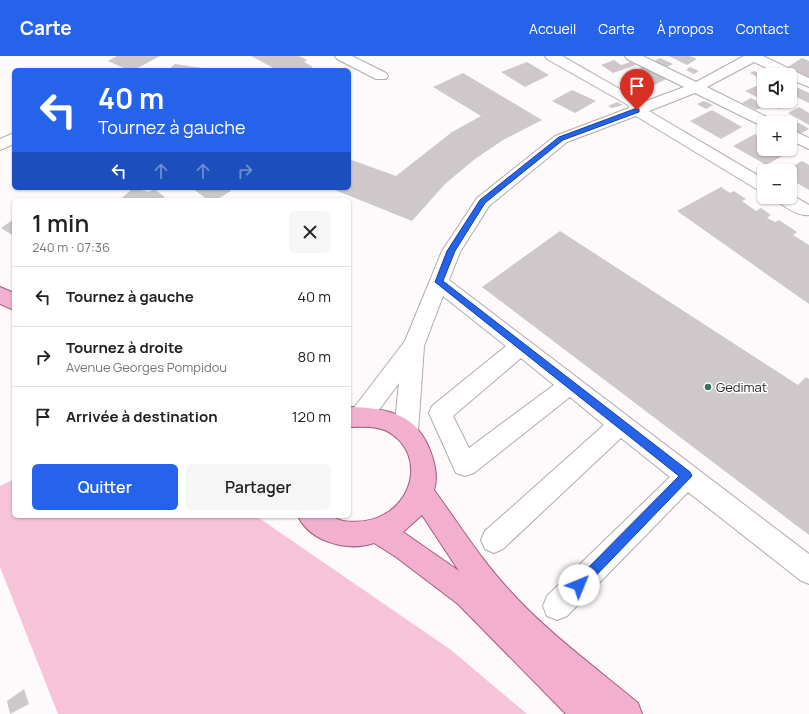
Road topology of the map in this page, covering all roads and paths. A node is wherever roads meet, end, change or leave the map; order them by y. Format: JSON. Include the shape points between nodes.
{"nodes":[{"id":1,"x":342,"y":56,"type":"edge"},
{"id":2,"x":552,"y":56,"type":"edge"},
{"id":3,"x":632,"y":56,"type":"edge"},
{"id":4,"x":753,"y":56,"type":"edge"},
{"id":5,"x":381,"y":76,"type":"dead end"},
{"id":6,"x":809,"y":83,"type":"edge"},
{"id":7,"x":697,"y":87,"type":"junction"},
{"id":8,"x":637,"y":110,"type":"junction"},
{"id":9,"x":757,"y":117,"type":"edge"},
{"id":10,"x":797,"y":138,"type":"edge"},
{"id":11,"x":12,"y":139,"type":"edge"},
{"id":12,"x":809,"y":144,"type":"edge"},
{"id":13,"x":0,"y":145,"type":"edge"},
{"id":14,"x":757,"y":182,"type":"edge"},
{"id":15,"x":795,"y":204,"type":"edge"},
{"id":16,"x":805,"y":210,"type":"dead end"},
{"id":17,"x":439,"y":282,"type":"junction"},
{"id":18,"x":0,"y":294,"type":"edge"},
{"id":19,"x":12,"y":302,"type":"edge"},
{"id":20,"x":414,"y":346,"type":"junction"},
{"id":21,"x":521,"y":346,"type":"junction"},
{"id":22,"x":570,"y":385,"type":"junction"},
{"id":23,"x":355,"y":416,"type":"edge"},
{"id":24,"x":622,"y":424,"type":"junction"},
{"id":25,"x":406,"y":432,"type":"junction"},
{"id":26,"x":687,"y":476,"type":"junction"},
{"id":27,"x":421,"y":493,"type":"junction"},
{"id":28,"x":313,"y":518,"type":"edge"},
{"id":29,"x":378,"y":532,"type":"junction"},
{"id":30,"x":494,"y":540,"type":"dead end"},
{"id":31,"x":809,"y":571,"type":"edge"},
{"id":32,"x":557,"y":606,"type":"dead end"},
{"id":33,"x":590,"y":714,"type":"edge"},
{"id":34,"x":627,"y":714,"type":"edge"}],
"edges":[{"from":1,"to":5,"type":"street"},
{"from":2,"to":8,"type":"street","via":[[634,103]]},
{"from":3,"to":7,"type":"street"},
{"from":4,"to":6,"type":"street"},
{"from":4,"to":7,"type":"street"},
{"from":7,"to":8,"type":"street"},
{"from":7,"to":9,"type":"street"},
{"from":8,"to":14,"type":"street"},
{"from":8,"to":17,"type":"street","via":[[561,139],[483,202],[451,251]]},
{"from":10,"to":12,"type":"street"},
{"from":11,"to":13,"type":"street"},
{"from":15,"to":16,"type":"street"},
{"from":17,"to":20,"type":"street"},
{"from":17,"to":21,"type":"street"},
{"from":18,"to":19,"type":"main road"},
{"from":20,"to":23,"type":"street"},
{"from":20,"to":25,"type":"street"},
{"from":21,"to":22,"type":"street"},
{"from":21,"to":22,"type":"street","via":[[440,413],[465,465]]},
{"from":22,"to":24,"type":"street"},
{"from":23,"to":25,"type":"main road","via":[[378,417],[393,422]]},
{"from":24,"to":26,"type":"street"},
{"from":24,"to":30,"type":"street"},
{"from":25,"to":27,"type":"main road","via":[[417,444],[423,459],[425,476]]},
{"from":26,"to":31,"type":"street"},
{"from":26,"to":32,"type":"street"},
{"from":27,"to":29,"type":"main road","via":[[412,509],[397,523]]},
{"from":27,"to":34,"type":"main road","via":[[501,602],[530,631]]},
{"from":28,"to":29,"type":"main road","via":[[337,532],[358,535]]},
{"from":29,"to":33,"type":"main road","via":[[405,548],[468,594]]}]}
